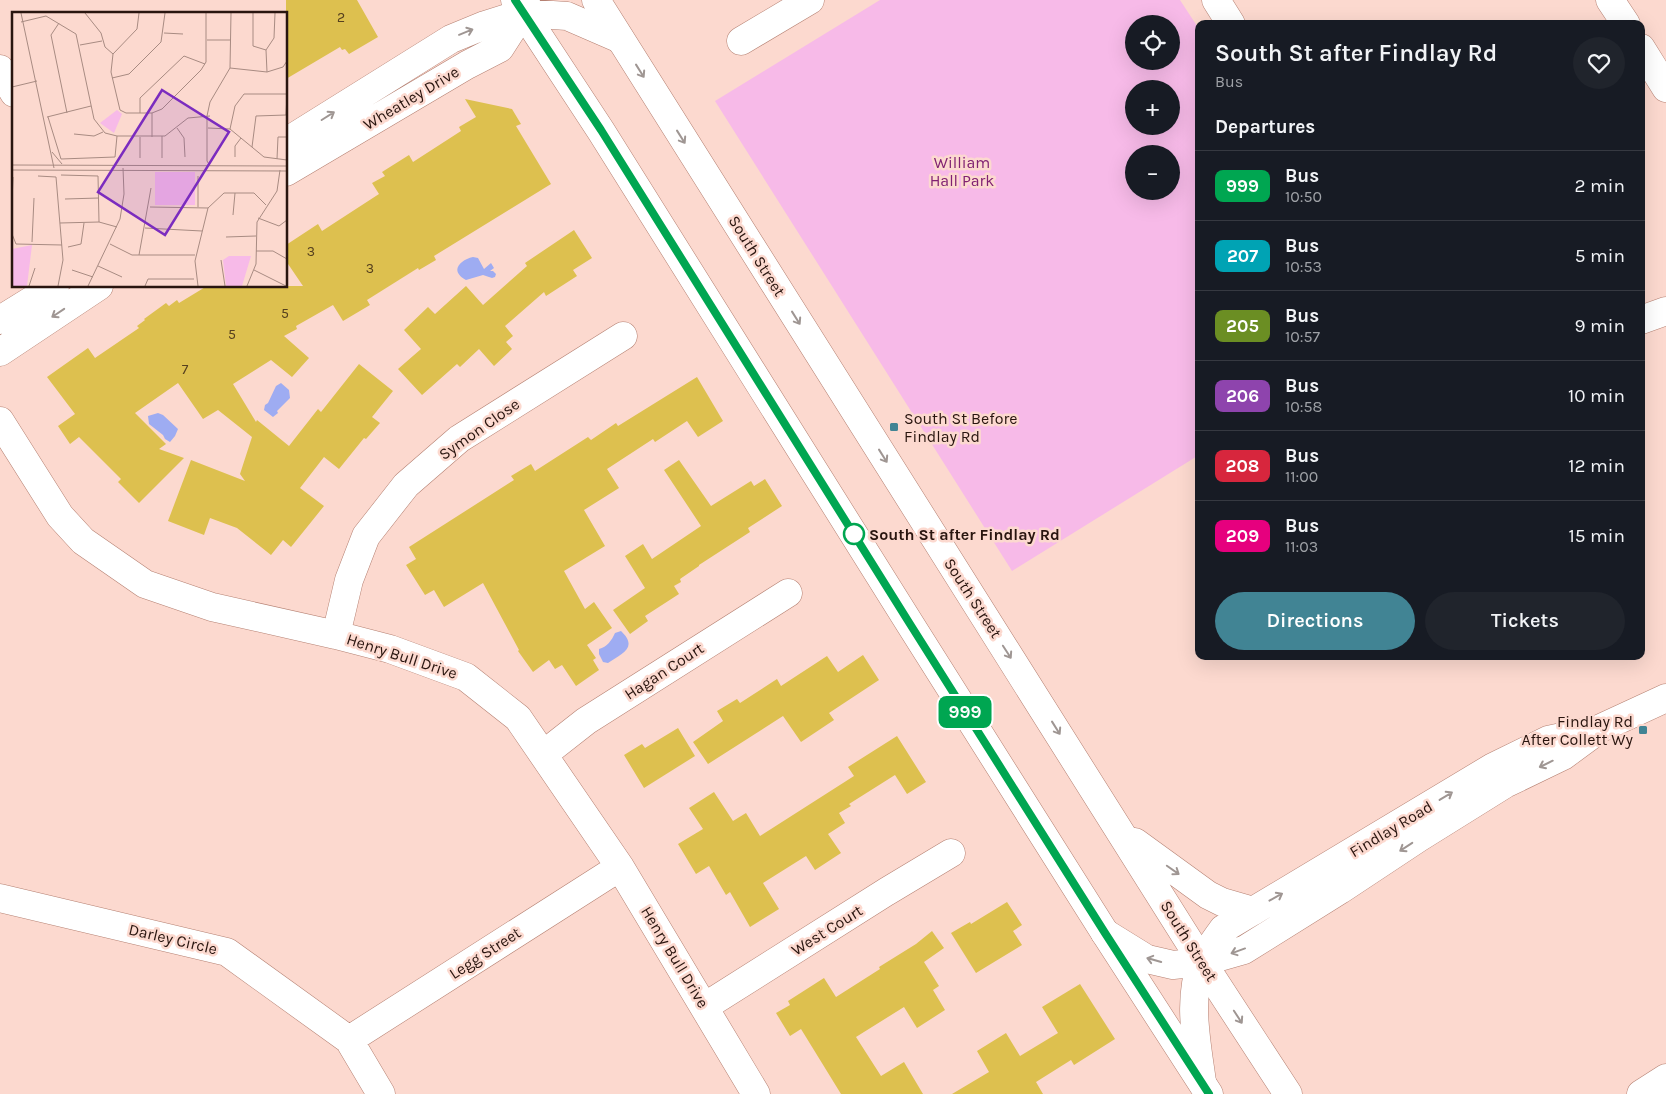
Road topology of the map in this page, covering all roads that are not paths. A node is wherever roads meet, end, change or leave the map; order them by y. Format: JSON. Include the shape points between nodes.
{"nodes":[{"id":1,"x":596,"y":0,"type":"edge"},
{"id":2,"x":810,"y":0,"type":"edge"},
{"id":3,"x":1216,"y":0,"type":"edge"},
{"id":4,"x":1610,"y":0,"type":"edge"},
{"id":5,"x":522,"y":4,"type":"edge"},
{"id":6,"x":1228,"y":20,"type":"edge"},
{"id":7,"x":1623,"y":20,"type":"edge"},
{"id":8,"x":620,"y":39,"type":"junction"},
{"id":9,"x":741,"y":41,"type":"dead end"},
{"id":10,"x":1645,"y":54,"type":"edge"},
{"id":11,"x":0,"y":69,"type":"edge"},
{"id":12,"x":1666,"y":88,"type":"edge"},
{"id":13,"x":12,"y":90,"type":"edge"},
{"id":14,"x":288,"y":141,"type":"edge"},
{"id":15,"x":288,"y":171,"type":"edge"},
{"id":16,"x":53,"y":288,"type":"edge"},
{"id":17,"x":96,"y":288,"type":"edge"},
{"id":18,"x":1666,"y":311,"type":"edge"},
{"id":19,"x":1645,"y":319,"type":"edge"},
{"id":20,"x":0,"y":320,"type":"edge"},
{"id":21,"x":623,"y":336,"type":"dead end"},
{"id":22,"x":0,"y":352,"type":"edge"},
{"id":23,"x":0,"y":421,"type":"edge"},
{"id":24,"x":788,"y":593,"type":"dead end"},
{"id":25,"x":336,"y":635,"type":"junction"},
{"id":26,"x":1666,"y":698,"type":"edge"},
{"id":27,"x":1601,"y":728,"type":"junction"},
{"id":28,"x":544,"y":754,"type":"junction"},
{"id":29,"x":1120,"y":830,"type":"junction"},
{"id":30,"x":951,"y":854,"type":"dead end"},
{"id":31,"x":620,"y":867,"type":"junction"},
{"id":32,"x":0,"y":898,"type":"edge"},
{"id":33,"x":1252,"y":911,"type":"junction"},
{"id":34,"x":1105,"y":933,"type":"junction"},
{"id":35,"x":1202,"y":962,"type":"junction"},
{"id":36,"x":704,"y":1007,"type":"junction"},
{"id":37,"x":349,"y":1040,"type":"junction"},
{"id":38,"x":1666,"y":1078,"type":"edge"},
{"id":39,"x":1205,"y":1088,"type":"edge"},
{"id":40,"x":381,"y":1094,"type":"edge"},
{"id":41,"x":756,"y":1094,"type":"edge"},
{"id":42,"x":1288,"y":1094,"type":"edge"},
{"id":43,"x":1640,"y":1094,"type":"edge"}],
"edges":[{"from":1,"to":8,"type":"main road","name":"South Street"},
{"from":2,"to":9,"type":"main road"},
{"from":3,"to":6,"type":"main road"},
{"from":4,"to":7,"type":"main road"},
{"from":5,"to":8,"type":"main road","name":"Wheatley Drive","via":[[567,16]]},
{"from":14,"to":5,"type":"main road","name":"Wheatley Drive","one_way":true,"via":[[451,38]]},
{"from":5,"to":15,"type":"main road","name":"Wheatley Drive","via":[[500,48]]},
{"from":5,"to":34,"type":"main road"},
{"from":8,"to":29,"type":"main road","name":"South Street","one_way":true},
{"from":10,"to":12,"type":"main road"},
{"from":11,"to":13,"type":"main road"},
{"from":16,"to":20,"type":"main road"},
{"from":17,"to":22,"type":"main road","one_way":true},
{"from":18,"to":19,"type":"main road"},
{"from":21,"to":25,"type":"main road","name":"Symon Close","via":[[459,439],[406,485],[366,536],[348,580]]},
{"from":23,"to":25,"type":"main road","name":"Henry Bull Drive","via":[[60,516],[83,541],[145,584],[212,608]]},
{"from":24,"to":28,"type":"main road","name":"Hagan Court","via":[[586,721]]},
{"from":25,"to":28,"type":"main road","name":"Henry Bull Drive","via":[[390,649],[466,677],[518,718]]},
{"from":26,"to":27,"type":"main road","name":"Findlay Road"},
{"from":33,"to":27,"type":"main road","name":"Findlay Road","one_way":true,"via":[[1493,767],[1548,740]]},
{"from":27,"to":35,"type":"main road","name":"Findlay Road","one_way":true,"via":[[1563,756],[1504,784],[1244,950]]},
{"from":28,"to":31,"type":"main road","name":"Henry Bull Drive"},
{"from":29,"to":33,"type":"main road","one_way":true,"via":[[1208,895]]},
{"from":29,"to":35,"type":"main road","name":"South Street"},
{"from":30,"to":36,"type":"main road","name":"West Court"},
{"from":31,"to":36,"type":"main road","name":"Henry Bull Drive"},
{"from":31,"to":37,"type":"main road","name":"Legg Street"},
{"from":32,"to":37,"type":"main road","name":"Darley Circle","via":[[226,952]]},
{"from":33,"to":35,"type":"main road","name":"Findlay Road","via":[[1223,928]]},
{"from":35,"to":34,"type":"main road","name":"Findlay Road","one_way":true,"via":[[1173,965],[1147,959]]},
{"from":34,"to":39,"type":"main road"},
{"from":35,"to":39,"type":"main road","name":"Findlay Road","via":[[1194,1018]]},
{"from":35,"to":42,"type":"main road","name":"South Street","one_way":true},
{"from":36,"to":41,"type":"main road","name":"Henry Bull Drive"},
{"from":37,"to":40,"type":"main road","name":"Darley Circle"},
{"from":38,"to":43,"type":"main road"}]}
